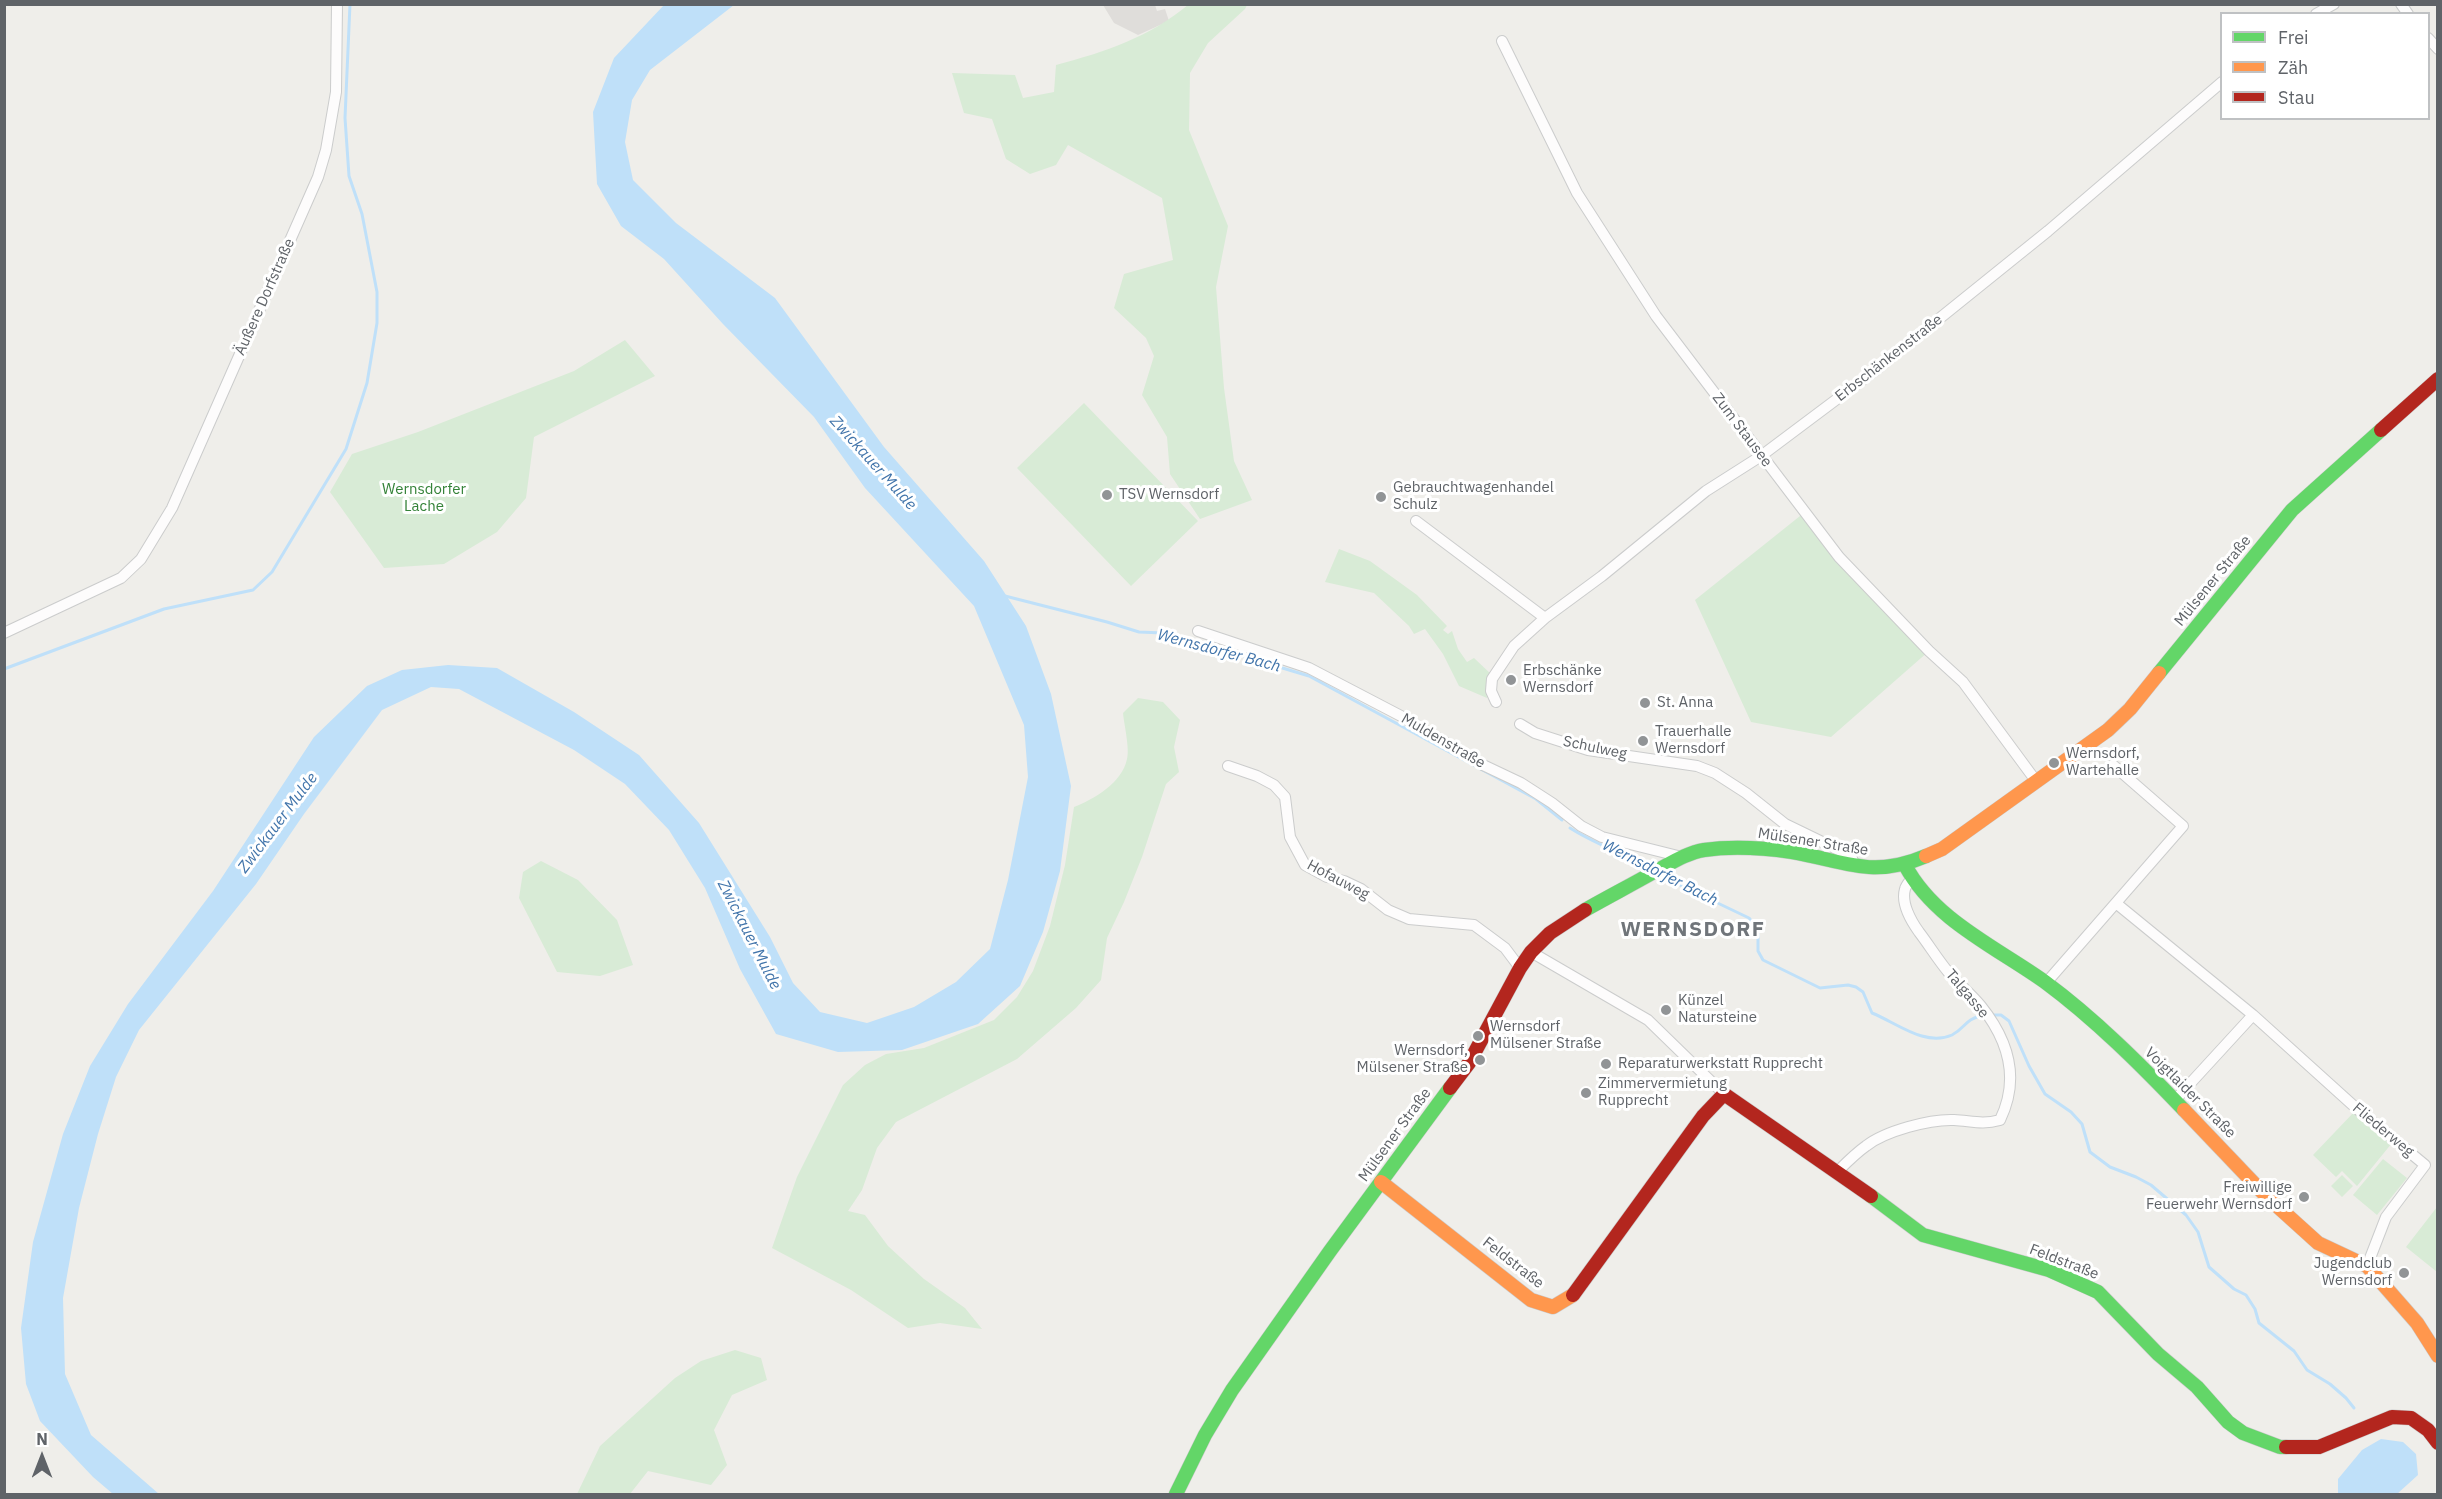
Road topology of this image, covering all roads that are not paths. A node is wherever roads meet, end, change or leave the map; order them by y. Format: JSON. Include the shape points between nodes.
{"nodes":[{"id":1,"x":337,"y":4,"type":"edge"},
{"id":2,"x":2334,"y":4,"type":"edge"},
{"id":3,"x":2320,"y":12,"type":"edge"},
{"id":4,"x":1502,"y":41,"type":"dead end"},
{"id":5,"x":2220,"y":84,"type":"edge"},
{"id":6,"x":2438,"y":380,"type":"edge"},
{"id":7,"x":1761,"y":456,"type":"junction"},
{"id":8,"x":1416,"y":521,"type":"dead end"},
{"id":9,"x":1545,"y":618,"type":"junction"},
{"id":10,"x":1198,"y":631,"type":"dead end"},
{"id":11,"x":4,"y":633,"type":"edge"},
{"id":12,"x":1496,"y":702,"type":"dead end"},
{"id":13,"x":1520,"y":724,"type":"dead end"},
{"id":14,"x":1228,"y":765,"type":"dead end"},
{"id":15,"x":2113,"y":765,"type":"dead end"},
{"id":16,"x":2036,"y":782,"type":"junction"},
{"id":17,"x":1682,"y":857,"type":"junction"},
{"id":18,"x":1855,"y":866,"type":"junction"},
{"id":19,"x":1909,"y":871,"type":"junction"},
{"id":20,"x":2116,"y":904,"type":"junction"},
{"id":21,"x":1532,"y":952,"type":"junction"},
{"id":22,"x":1520,"y":968,"type":"junction"},
{"id":23,"x":2046,"y":983,"type":"junction"},
{"id":24,"x":2253,"y":1015,"type":"junction"},
{"id":25,"x":1724,"y":1094,"type":"junction"},
{"id":26,"x":2175,"y":1100,"type":"junction"},
{"id":27,"x":1838,"y":1171,"type":"junction"},
{"id":28,"x":1380,"y":1182,"type":"junction"},
{"id":29,"x":2367,"y":1266,"type":"junction"},
{"id":30,"x":2438,"y":1356,"type":"edge"},
{"id":31,"x":2438,"y":1443,"type":"edge"},
{"id":32,"x":1176,"y":1494,"type":"edge"}],
"edges":[{"from":1,"to":11,"type":"street","name":"Äußere Dorfstraße","via":[[336,92],[318,177],[172,508],[141,559],[121,578]]},
{"from":2,"to":3,"type":"street"},
{"from":4,"to":7,"type":"street","name":"Zum Stausee","via":[[1577,193],[1656,316]]},
{"from":5,"to":7,"type":"street","name":"Erbschänkenstraße","via":[[2039,239]]},
{"from":6,"to":16,"type":"street","name":"Mülsener Straße","via":[[2292,510],[2130,709],[2108,730]]},
{"from":7,"to":9,"type":"street","name":"Erbschänkenstraße","via":[[1706,491]]},
{"from":7,"to":16,"type":"street","name":"Zum Stausee","via":[[1839,556],[1963,682]]},
{"from":8,"to":9,"type":"street"},
{"from":9,"to":12,"type":"street","name":"Erbschänkenstraße","via":[[1514,646],[1492,679],[1491,691]]},
{"from":10,"to":17,"type":"street","name":"Muldenstraße","via":[[1309,668],[1521,783],[1602,837]]},
{"from":13,"to":18,"type":"street","name":"Schulweg","via":[[1535,733],[1588,750],[1697,766],[1715,773],[1785,824],[1851,856]]},
{"from":14,"to":22,"type":"street","name":"Hofauweg","via":[[1274,785],[1285,797],[1290,837],[1305,865],[1361,889],[1388,910],[1408,919],[1474,925],[1505,948]]},
{"from":15,"to":20,"type":"street","via":[[2183,826]]},
{"from":16,"to":19,"type":"street","name":"Mülsener Straße"},
{"from":17,"to":18,"type":"street","name":"Mülsener Straße","via":[[1703,850],[1741,848],[1791,852]]},
{"from":17,"to":21,"type":"street","name":"Mülsener Straße","via":[[1575,915]]},
{"from":18,"to":19,"type":"street","name":"Mülsener Straße"},
{"from":19,"to":23,"type":"street","name":"Voigtlaider Straße","via":[[1942,912]]},
{"from":19,"to":27,"type":"street","name":"Talgasse","via":[[1904,898],[1910,920],[2000,1037],[2010,1064],[2008,1103],[2000,1120],[1985,1124],[1952,1120],[1886,1135],[1867,1145]]},
{"from":20,"to":23,"type":"street"},
{"from":20,"to":24,"type":"street","name":"Fliederweg"},
{"from":21,"to":22,"type":"street","name":"Mülsener Straße"},
{"from":21,"to":25,"type":"street","name":"Feldstraße","via":[[1648,1020]]},
{"from":22,"to":28,"type":"street","name":"Mülsener Straße","via":[[1469,1063]]},
{"from":23,"to":26,"type":"street","name":"Voigtlaider Straße"},
{"from":24,"to":26,"type":"street"},
{"from":24,"to":29,"type":"street","name":"Fliederweg","via":[[2425,1165],[2386,1217]]},
{"from":25,"to":27,"type":"street","name":"Feldstraße"},
{"from":25,"to":28,"type":"street","name":"Feldstraße","via":[[1703,1116],[1573,1295],[1553,1307],[1531,1300]]},
{"from":26,"to":29,"type":"street","name":"Voigtlaider Straße","via":[[2266,1196],[2318,1243]]},
{"from":27,"to":31,"type":"street","name":"Feldstraße","via":[[1923,1235],[2049,1270],[2098,1292],[2228,1422],[2243,1432],[2280,1447],[2319,1448],[2392,1417],[2411,1418]]},
{"from":28,"to":32,"type":"street","name":"Mülsener Straße","via":[[1232,1390]]},
{"from":29,"to":30,"type":"street","name":"Voigtlaider Straße","via":[[2417,1323]]}]}
